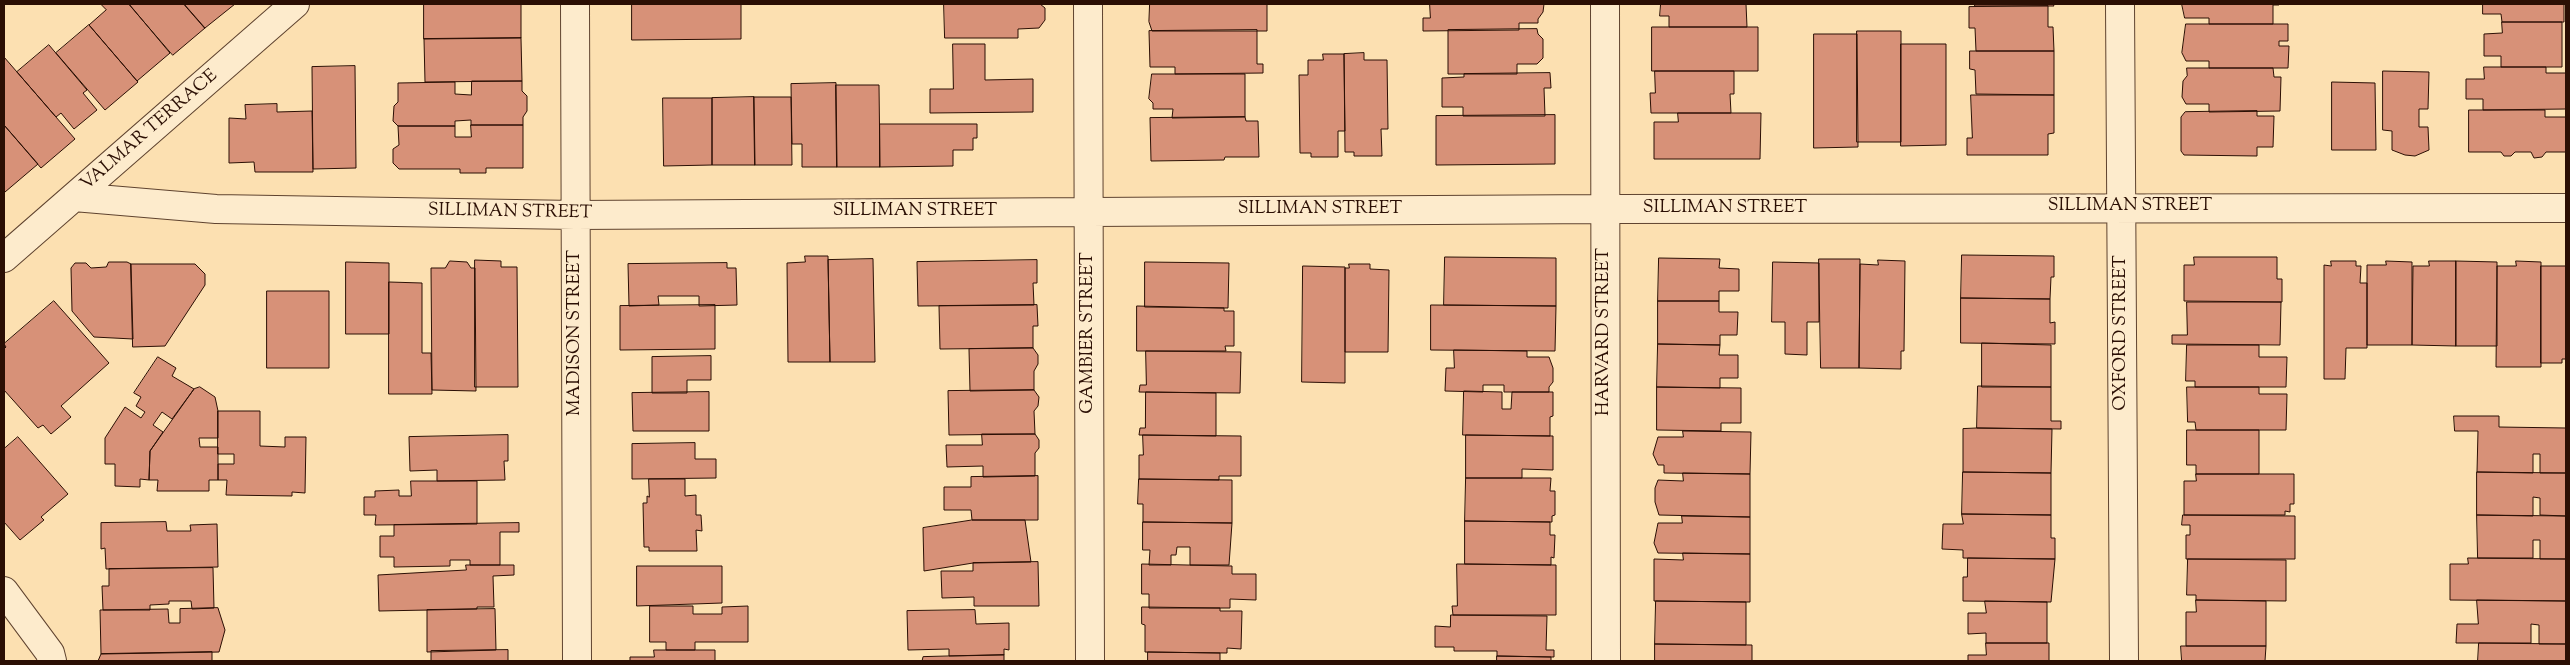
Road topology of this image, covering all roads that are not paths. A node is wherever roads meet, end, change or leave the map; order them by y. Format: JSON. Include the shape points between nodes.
{"nodes":[{"id":1,"x":295,"y":4,"type":"edge"},
{"id":2,"x":575,"y":4,"type":"edge"},
{"id":3,"x":1088,"y":4,"type":"edge"},
{"id":4,"x":1605,"y":4,"type":"edge"},
{"id":5,"x":2120,"y":4,"type":"edge"},
{"id":6,"x":74,"y":197,"type":"junction"},
{"id":7,"x":2121,"y":207,"type":"junction"},
{"id":8,"x":2566,"y":208,"type":"edge"},
{"id":9,"x":1606,"y":209,"type":"junction"},
{"id":10,"x":1088,"y":211,"type":"junction"},
{"id":11,"x":575,"y":214,"type":"junction"},
{"id":12,"x":4,"y":258,"type":"edge"},
{"id":13,"x":4,"y":592,"type":"edge"},
{"id":14,"x":52,"y":661,"type":"edge"},
{"id":15,"x":577,"y":661,"type":"edge"},
{"id":16,"x":1090,"y":661,"type":"edge"},
{"id":17,"x":1606,"y":661,"type":"edge"},
{"id":18,"x":2124,"y":661,"type":"edge"}],
"edges":[{"from":1,"to":6,"type":"street","name":"VALMAR TERRACE"},
{"from":2,"to":11,"type":"street","name":"MADISON STREET"},
{"from":3,"to":10,"type":"street","name":"GAMBIER STREET"},
{"from":4,"to":9,"type":"street","name":"HARVARD STREET"},
{"from":5,"to":7,"type":"street","name":"OXFORD STREET"},
{"from":6,"to":11,"type":"street","name":"SILLIMAN STREET","via":[[216,209]]},
{"from":6,"to":12,"type":"street","name":"VALMAR TERRACE"},
{"from":7,"to":8,"type":"street","name":"SILLIMAN STREET"},
{"from":7,"to":9,"type":"street","name":"SILLIMAN STREET"},
{"from":7,"to":18,"type":"street","name":"OXFORD STREET"},
{"from":9,"to":10,"type":"street","name":"SILLIMAN STREET"},
{"from":9,"to":17,"type":"street","name":"HARVARD STREET"},
{"from":10,"to":11,"type":"street","name":"SILLIMAN STREET"},
{"from":10,"to":16,"type":"street","name":"GAMBIER STREET"},
{"from":11,"to":15,"type":"street","name":"MADISON STREET"},
{"from":13,"to":14,"type":"street","via":[[50,653]]}]}
